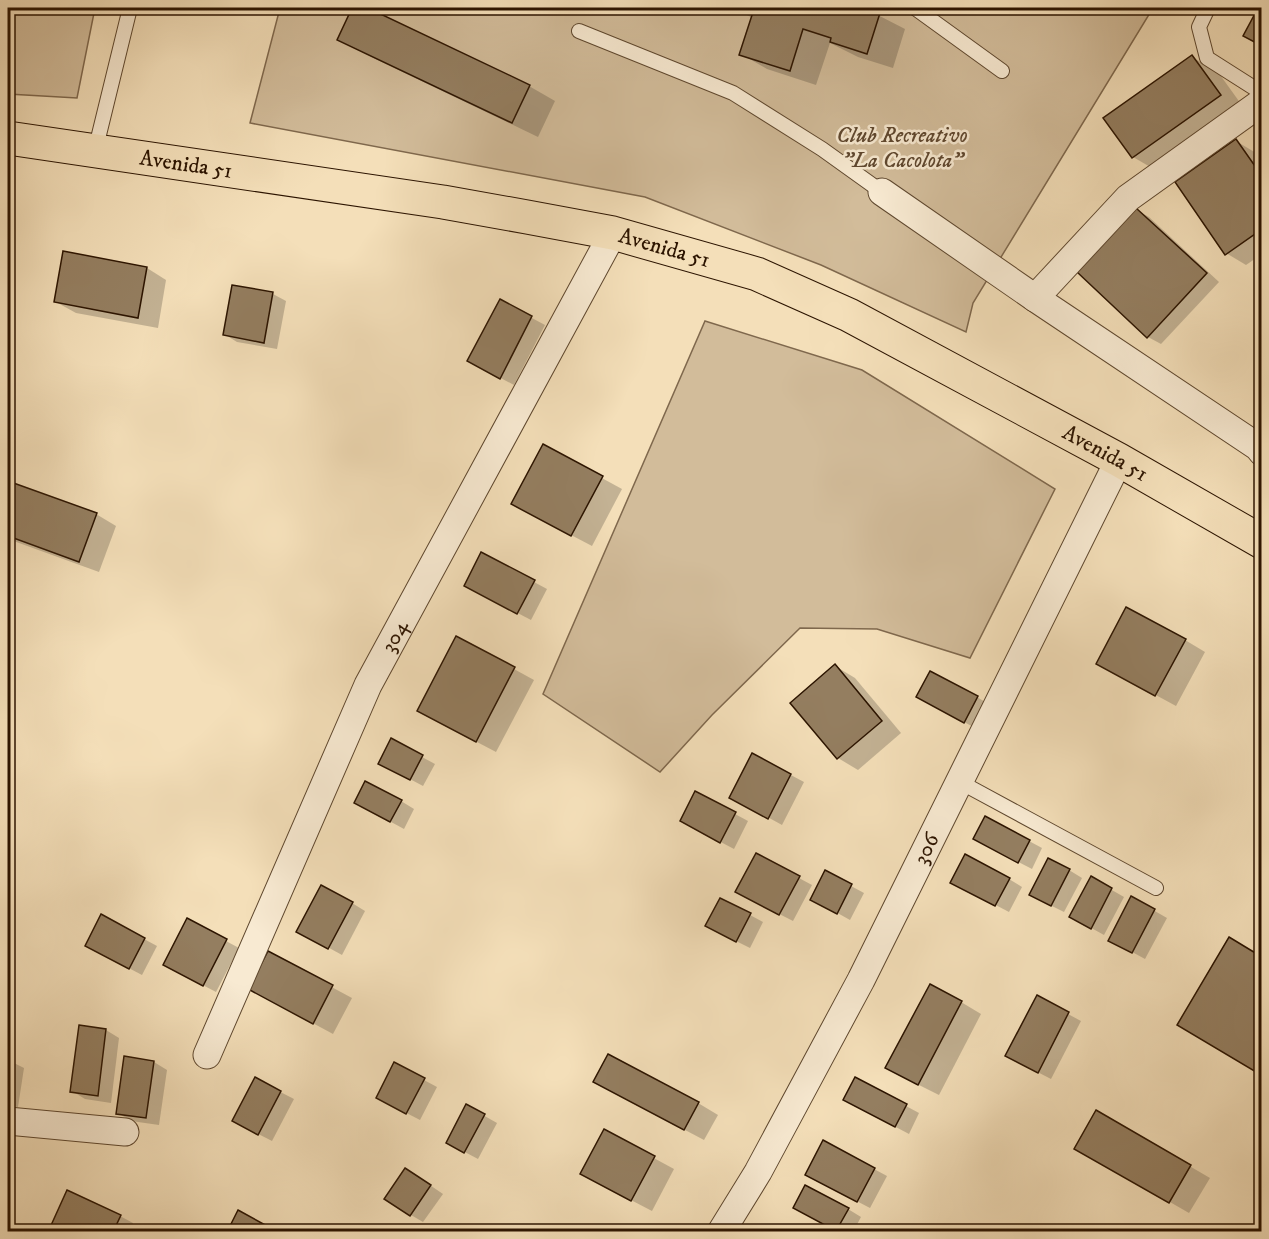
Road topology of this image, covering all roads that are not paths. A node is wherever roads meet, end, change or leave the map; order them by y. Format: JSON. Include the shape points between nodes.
{"nodes":[{"id":1,"x":130,"y":8,"type":"edge"},
{"id":2,"x":915,"y":8,"type":"edge"},
{"id":3,"x":1208,"y":8,"type":"edge"},
{"id":4,"x":579,"y":31,"type":"dead end"},
{"id":5,"x":1002,"y":71,"type":"dead end"},
{"id":6,"x":1262,"y":93,"type":"edge"},
{"id":7,"x":1262,"y":102,"type":"edge"},
{"id":8,"x":8,"y":138,"type":"edge"},
{"id":9,"x":95,"y":151,"type":"junction"},
{"id":10,"x":882,"y":192,"type":"joint"},
{"id":11,"x":613,"y":233,"type":"junction"},
{"id":12,"x":1035,"y":298,"type":"junction"},
{"id":13,"x":1262,"y":452,"type":"edge"},
{"id":14,"x":1119,"y":460,"type":"junction"},
{"id":15,"x":1262,"y":542,"type":"edge"},
{"id":16,"x":960,"y":782,"type":"junction"},
{"id":17,"x":1156,"y":888,"type":"dead end"},
{"id":18,"x":207,"y":1055,"type":"dead end"},
{"id":19,"x":8,"y":1121,"type":"edge"},
{"id":20,"x":125,"y":1132,"type":"dead end"},
{"id":21,"x":722,"y":1232,"type":"edge"}],
"edges":[{"from":1,"to":9,"type":"lane"},
{"from":2,"to":5,"type":"lane"},
{"from":3,"to":6,"type":"lane","via":[[1198,27],[1207,58]]},
{"from":4,"to":10,"type":"lane","via":[[733,93]]},
{"from":7,"to":12,"type":"street","via":[[1128,198]]},
{"from":8,"to":9,"type":"main road","name":"Avenida 51"},
{"from":9,"to":11,"type":"main road","name":"Avenida 51","via":[[443,202]]},
{"from":10,"to":12,"type":"street"},
{"from":11,"to":14,"type":"main road","name":"Avenida 51","via":[[757,274],[849,315]]},
{"from":11,"to":18,"type":"street","name":"304","via":[[368,685]]},
{"from":12,"to":13,"type":"street"},
{"from":14,"to":15,"type":"main road","name":"Avenida 51"},
{"from":14,"to":16,"type":"street","name":"306"},
{"from":16,"to":17,"type":"lane"},
{"from":16,"to":21,"type":"street","name":"306","via":[[861,980]]},
{"from":19,"to":20,"type":"street"}]}
